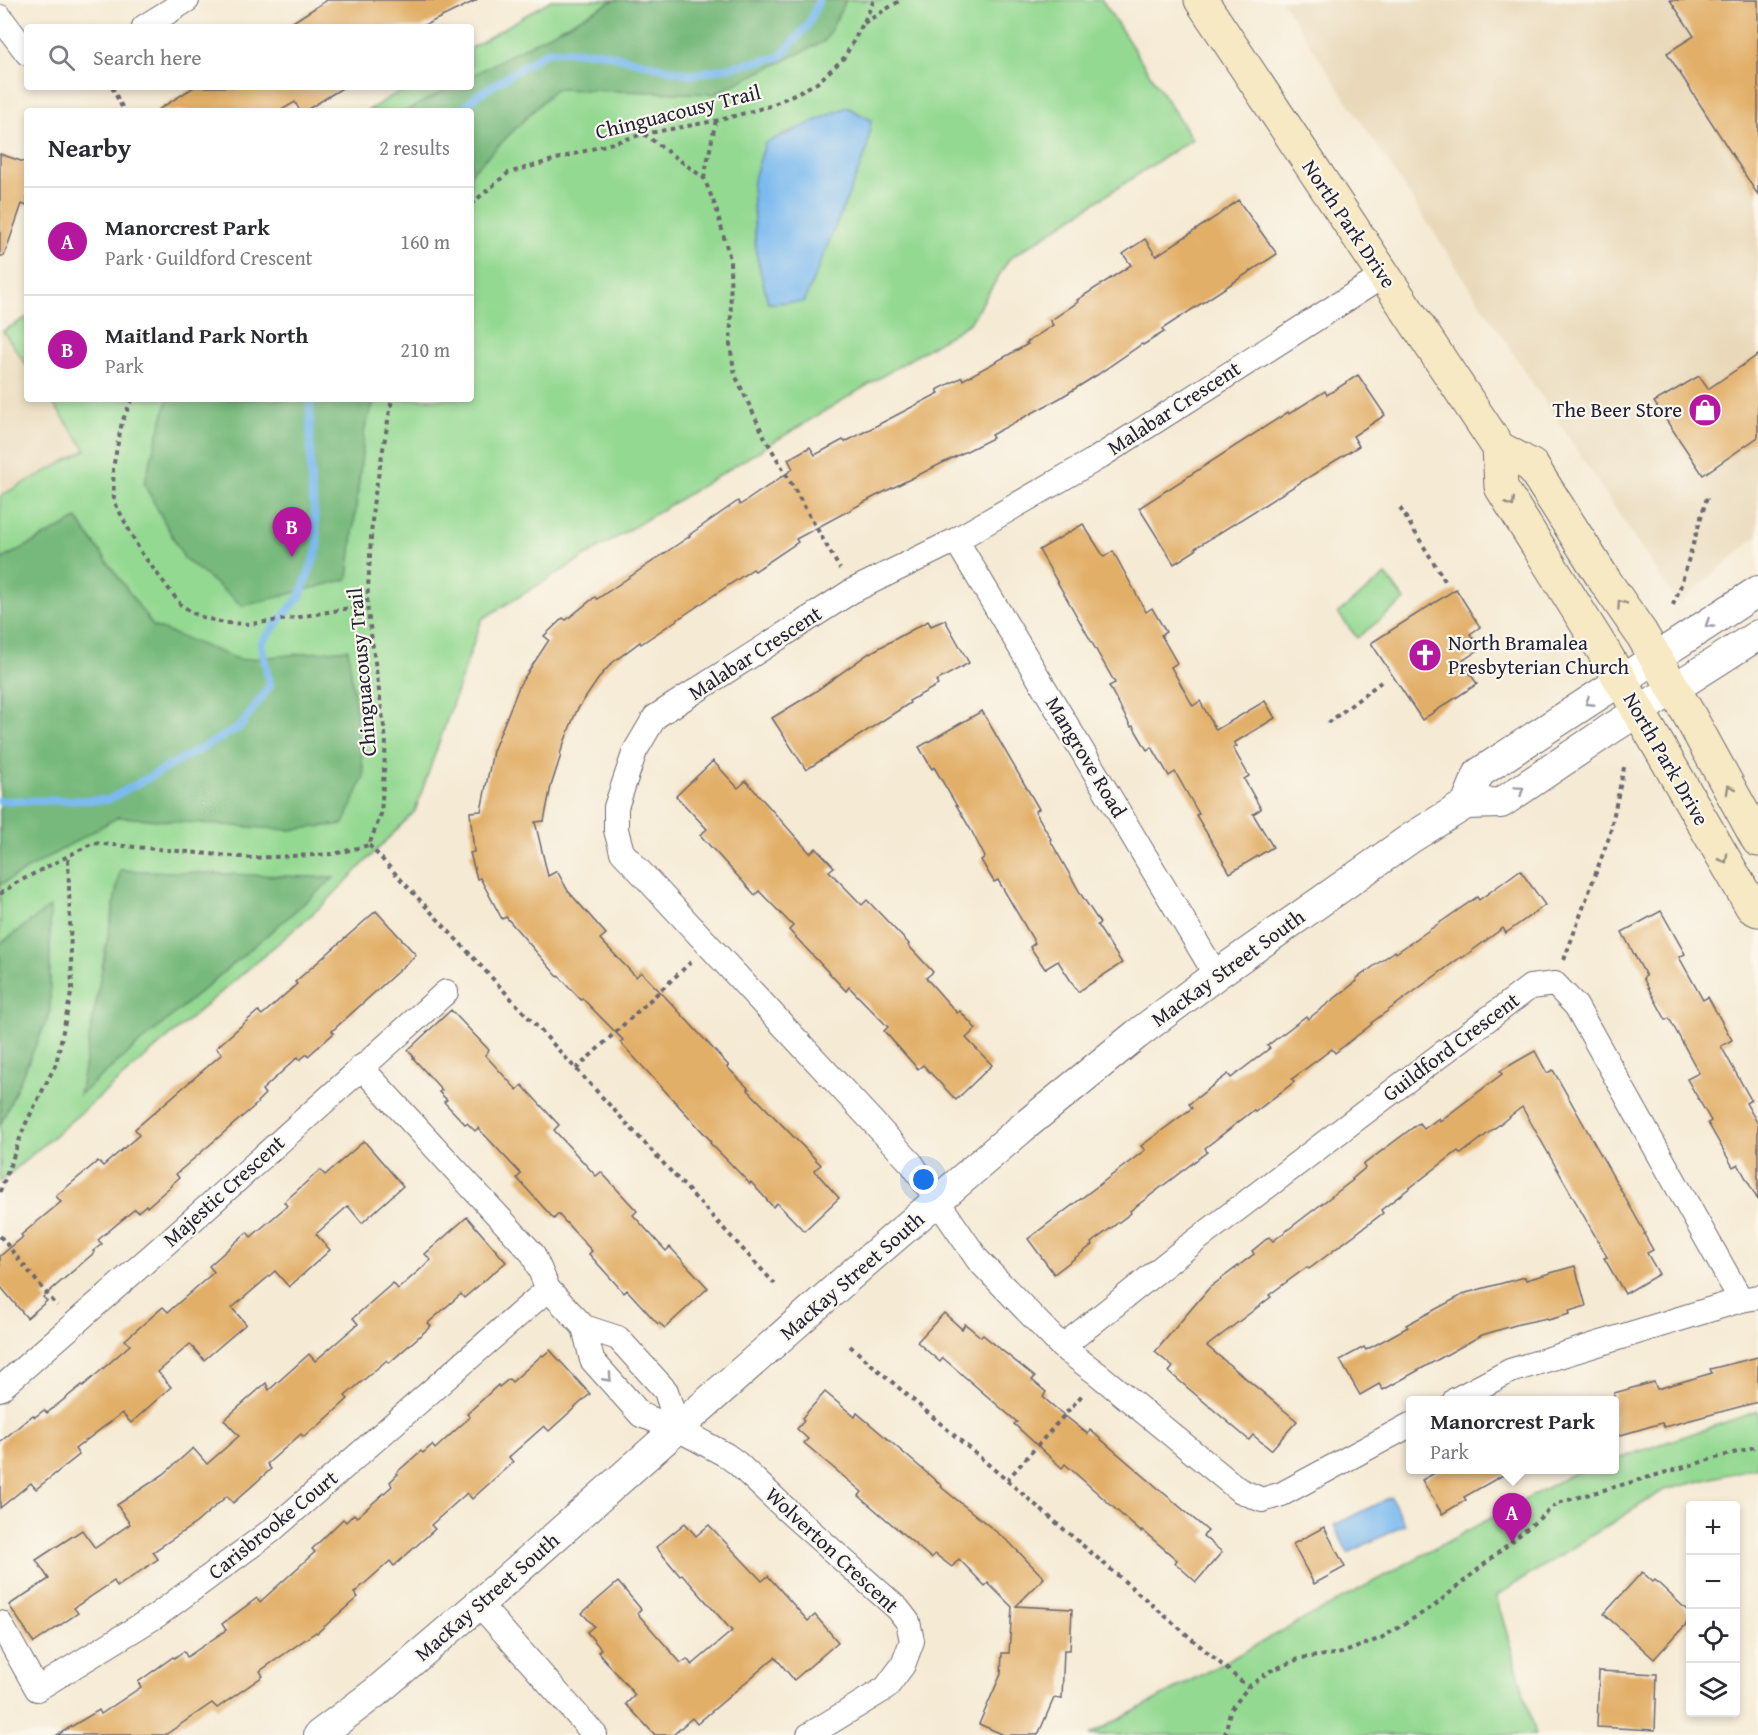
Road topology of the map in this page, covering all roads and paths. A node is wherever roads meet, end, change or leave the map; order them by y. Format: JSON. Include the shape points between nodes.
{"nodes":[{"id":1,"x":187,"y":0,"type":"edge"},
{"id":2,"x":874,"y":0,"type":"edge"},
{"id":3,"x":901,"y":0,"type":"edge"},
{"id":4,"x":1201,"y":0,"type":"edge"},
{"id":5,"x":0,"y":17,"type":"edge"},
{"id":6,"x":149,"y":24,"type":"edge"},
{"id":7,"x":863,"y":24,"type":"junction"},
{"id":8,"x":24,"y":49,"type":"edge"},
{"id":9,"x":114,"y":90,"type":"edge"},
{"id":10,"x":122,"y":108,"type":"edge"},
{"id":11,"x":716,"y":120,"type":"junction"},
{"id":12,"x":644,"y":134,"type":"junction"},
{"id":13,"x":704,"y":178,"type":"junction"},
{"id":14,"x":474,"y":201,"type":"edge"},
{"id":15,"x":1383,"y":276,"type":"junction"},
{"id":16,"x":131,"y":402,"type":"edge"},
{"id":17,"x":391,"y":402,"type":"edge"},
{"id":18,"x":1498,"y":448,"type":"junction"},
{"id":19,"x":1708,"y":494,"type":"dead end"},
{"id":20,"x":1400,"y":508,"type":"dead end"},
{"id":21,"x":956,"y":540,"type":"junction"},
{"id":22,"x":1447,"y":584,"type":"dead end"},
{"id":23,"x":852,"y":591,"type":"junction"},
{"id":24,"x":1758,"y":591,"type":"edge"},
{"id":25,"x":367,"y":605,"type":"junction"},
{"id":26,"x":1673,"y":605,"type":"dead end"},
{"id":27,"x":1758,"y":635,"type":"edge"},
{"id":28,"x":1655,"y":658,"type":"junction"},
{"id":29,"x":1621,"y":681,"type":"junction"},
{"id":30,"x":1382,"y":682,"type":"dead end"},
{"id":31,"x":1674,"y":689,"type":"junction"},
{"id":32,"x":1639,"y":712,"type":"junction"},
{"id":33,"x":1328,"y":723,"type":"dead end"},
{"id":34,"x":1625,"y":763,"type":"dead end"},
{"id":35,"x":1466,"y":804,"type":"junction"},
{"id":36,"x":1758,"y":840,"type":"edge"},
{"id":37,"x":369,"y":845,"type":"junction"},
{"id":38,"x":68,"y":855,"type":"junction"},
{"id":39,"x":0,"y":894,"type":"edge"},
{"id":40,"x":1758,"y":910,"type":"edge"},
{"id":41,"x":710,"y":945,"type":"junction"},
{"id":42,"x":1216,"y":975,"type":"junction"},
{"id":43,"x":1555,"y":984,"type":"junction"},
{"id":44,"x":446,"y":992,"type":"dead end"},
{"id":45,"x":361,"y":1067,"type":"junction"},
{"id":46,"x":576,"y":1069,"type":"junction"},
{"id":47,"x":0,"y":1192,"type":"edge"},
{"id":48,"x":938,"y":1201,"type":"junction"},
{"id":49,"x":0,"y":1236,"type":"edge"},
{"id":50,"x":775,"y":1284,"type":"dead end"},
{"id":51,"x":548,"y":1289,"type":"junction"},
{"id":52,"x":1749,"y":1299,"type":"edge"},
{"id":53,"x":73,"y":1325,"type":"junction"},
{"id":54,"x":584,"y":1327,"type":"junction"},
{"id":55,"x":850,"y":1346,"type":"dead end"},
{"id":56,"x":1062,"y":1347,"type":"junction"},
{"id":57,"x":1100,"y":1376,"type":"junction"},
{"id":58,"x":0,"y":1389,"type":"edge"},
{"id":59,"x":1464,"y":1396,"type":"edge"},
{"id":60,"x":1406,"y":1427,"type":"edge"},
{"id":61,"x":678,"y":1429,"type":"junction"},
{"id":62,"x":1758,"y":1446,"type":"edge"},
{"id":63,"x":1007,"y":1480,"type":"junction"},
{"id":64,"x":479,"y":1604,"type":"junction"},
{"id":65,"x":0,"y":1623,"type":"edge"},
{"id":66,"x":1248,"y":1687,"type":"junction"},
{"id":67,"x":319,"y":1735,"type":"edge"},
{"id":68,"x":595,"y":1735,"type":"edge"},
{"id":69,"x":808,"y":1735,"type":"edge"},
{"id":70,"x":1225,"y":1735,"type":"edge"}],
"edges":[{"from":1,"to":6,"type":"street"},
{"from":2,"to":7,"type":"path"},
{"from":3,"to":7,"type":"path","name":"Chinguacousy Trail"},
{"from":4,"to":15,"type":"main road","name":"North Park Drive"},
{"from":5,"to":8,"type":"street"},
{"from":7,"to":11,"type":"path","name":"Chinguacousy Trail","via":[[844,58],[817,83],[770,106]]},
{"from":9,"to":10,"type":"path"},
{"from":11,"to":12,"type":"path","name":"Chinguacousy Trail"},
{"from":11,"to":13,"type":"path"},
{"from":12,"to":13,"type":"path"},
{"from":12,"to":14,"type":"path","name":"Chinguacousy Trail","via":[[508,173]]},
{"from":13,"to":23,"type":"path","via":[[730,259],[730,346],[735,375],[764,436]]},
{"from":15,"to":18,"type":"main road","name":"North Park Drive"},
{"from":15,"to":21,"type":"street","name":"Malabar Crescent","via":[[1095,459]]},
{"from":16,"to":25,"type":"path","via":[[122,422],[113,468],[114,501],[140,551],[181,605],[207,619],[250,624]]},
{"from":17,"to":25,"type":"path","name":"Chinguacousy Trail","via":[[373,505]]},
{"from":28,"to":18,"type":"main road","name":"North Park Drive","one_way":true,"via":[[1532,466]]},
{"from":18,"to":29,"type":"main road","name":"North Park Drive","one_way":true,"via":[[1501,487]]},
{"from":19,"to":26,"type":"path"},
{"from":20,"to":22,"type":"path"},
{"from":21,"to":23,"type":"street","name":"Malabar Crescent"},
{"from":21,"to":42,"type":"street","name":"Mangrove Road"},
{"from":23,"to":41,"type":"street","name":"Malabar Crescent","via":[[655,717],[635,751],[616,807],[616,830],[622,852]]},
{"from":24,"to":28,"type":"street","one_way":true},
{"from":25,"to":37,"type":"path","name":"Chinguacousy Trail","via":[[386,741],[381,814]]},
{"from":27,"to":31,"type":"street"},
{"from":28,"to":29,"type":"street"},
{"from":28,"to":31,"type":"main road","name":"North Park Drive"},
{"from":29,"to":32,"type":"main road","name":"North Park Drive"},
{"from":29,"to":35,"type":"street","one_way":true,"via":[[1479,773]]},
{"from":30,"to":33,"type":"path"},
{"from":31,"to":32,"type":"street"},
{"from":36,"to":31,"type":"main road","name":"North Park Drive","one_way":true},
{"from":35,"to":32,"type":"street","one_way":true,"via":[[1501,803]]},
{"from":32,"to":40,"type":"main road","name":"North Park Drive","one_way":true,"via":[[1752,907]]},
{"from":34,"to":43,"type":"path","via":[[1609,837]]},
{"from":35,"to":42,"type":"street","name":"MacKay Street South"},
{"from":37,"to":38,"type":"path","via":[[334,854],[252,858],[93,843]]},
{"from":37,"to":46,"type":"path"},
{"from":38,"to":39,"type":"path"},
{"from":38,"to":47,"type":"path","via":[[72,989],[57,1064],[25,1125]]},
{"from":41,"to":46,"type":"path"},
{"from":41,"to":48,"type":"street","name":"Malabar Crescent","via":[[912,1164]]},
{"from":42,"to":48,"type":"street","name":"MacKay Street South","via":[[1022,1128]]},
{"from":43,"to":52,"type":"street","via":[[1576,1006]]},
{"from":43,"to":56,"type":"street","name":"Guildford Crescent","via":[[1530,987]]},
{"from":44,"to":45,"type":"street","name":"Majestic Crescent"},
{"from":45,"to":51,"type":"street","via":[[533,1254]]},
{"from":45,"to":53,"type":"street","name":"Majestic Crescent"},
{"from":46,"to":50,"type":"path"},
{"from":48,"to":56,"type":"street","via":[[978,1260]]},
{"from":48,"to":61,"type":"street","name":"MacKay Street South"},
{"from":49,"to":53,"type":"path"},
{"from":51,"to":54,"type":"street"},
{"from":51,"to":65,"type":"street","name":"Carisbrooke Court","via":[[271,1531],[156,1616],[38,1689]]},
{"from":52,"to":59,"type":"street","via":[[1509,1371]]},
{"from":53,"to":58,"type":"street","name":"Majestic Crescent"},
{"from":54,"to":61,"type":"street","one_way":true,"via":[[592,1360],[641,1414]]},
{"from":54,"to":61,"type":"street","via":[[618,1338],[666,1391]]},
{"from":55,"to":63,"type":"path"},
{"from":56,"to":57,"type":"street"},
{"from":57,"to":60,"type":"street","via":[[1239,1490],[1262,1500],[1282,1494]]},
{"from":57,"to":63,"type":"path"},
{"from":61,"to":64,"type":"street","name":"MacKay Street South"},
{"from":61,"to":69,"type":"street","name":"Wolverton Crescent","via":[[737,1463],[908,1622],[912,1641],[903,1665],[886,1688]]},
{"from":62,"to":66,"type":"path","via":[[1558,1503],[1434,1606],[1381,1638],[1342,1653],[1301,1658],[1270,1671]]},
{"from":63,"to":66,"type":"path"},
{"from":64,"to":67,"type":"street","name":"MacKay Street South"},
{"from":64,"to":68,"type":"street"},
{"from":66,"to":70,"type":"path","via":[[1230,1711]]}]}
